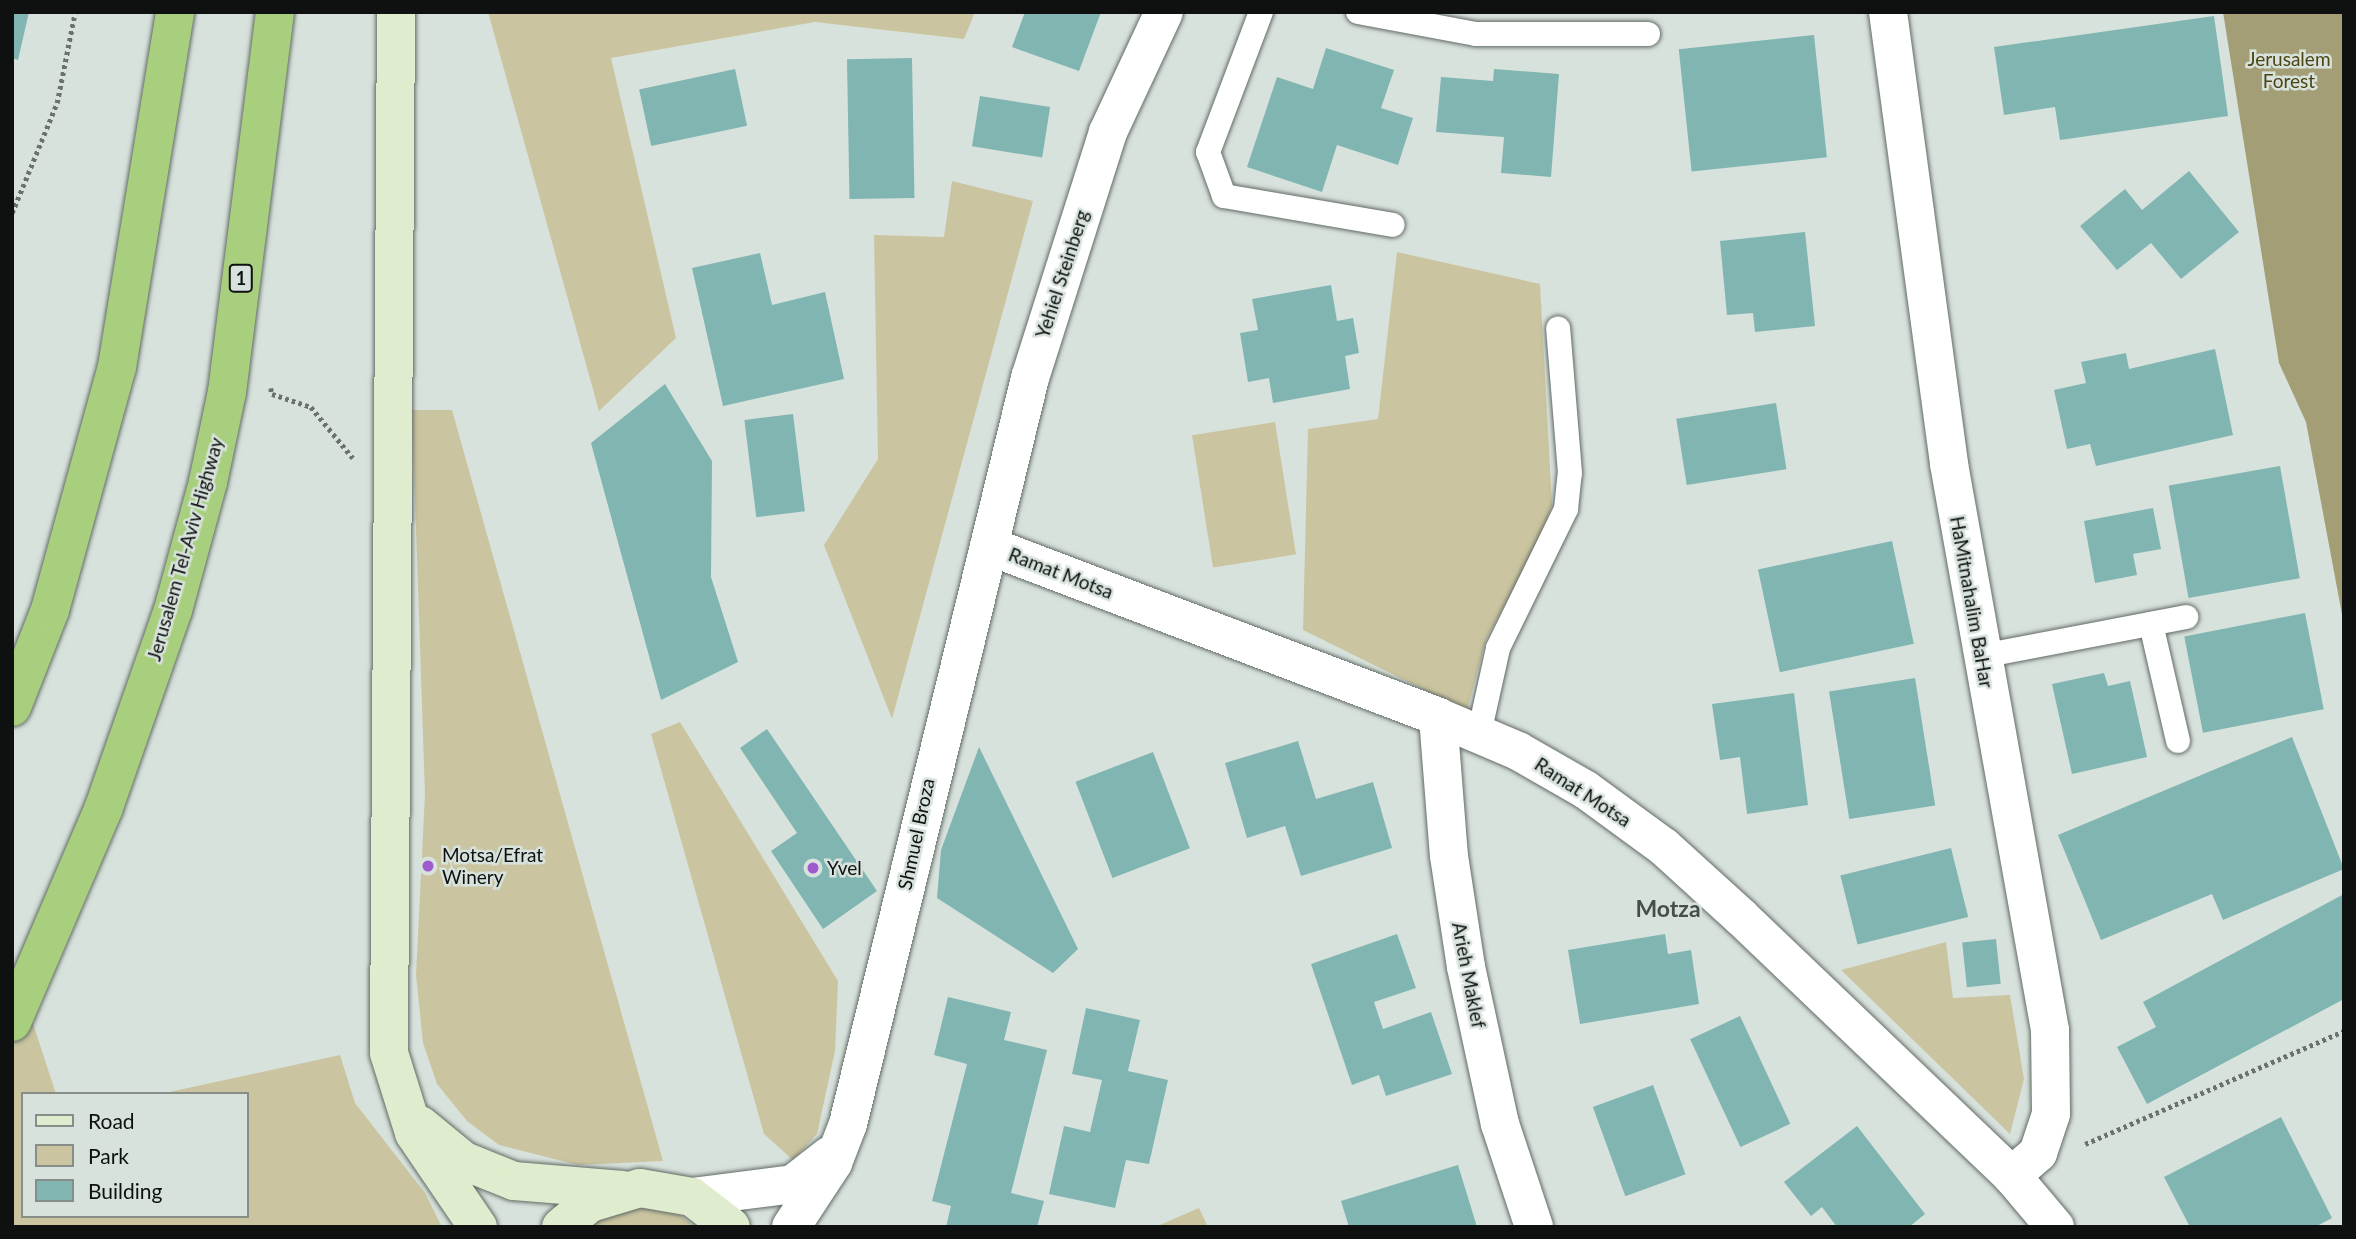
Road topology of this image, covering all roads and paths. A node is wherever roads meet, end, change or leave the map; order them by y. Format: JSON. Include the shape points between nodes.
{"nodes":[{"id":1,"x":75,"y":12,"type":"edge"},
{"id":2,"x":174,"y":12,"type":"edge"},
{"id":3,"x":275,"y":12,"type":"edge"},
{"id":4,"x":396,"y":12,"type":"edge"},
{"id":5,"x":1164,"y":12,"type":"edge"},
{"id":6,"x":1261,"y":12,"type":"edge"},
{"id":7,"x":1358,"y":12,"type":"edge"},
{"id":8,"x":1888,"y":12,"type":"edge"},
{"id":9,"x":1648,"y":33,"type":"dead end"},
{"id":10,"x":12,"y":213,"type":"edge"},
{"id":11,"x":1394,"y":225,"type":"dead end"},
{"id":12,"x":1558,"y":328,"type":"dead end"},
{"id":13,"x":270,"y":382,"type":"dead end"},
{"id":14,"x":394,"y":493,"type":"junction"},
{"id":15,"x":989,"y":546,"type":"junction"},
{"id":16,"x":2186,"y":617,"type":"dead end"},
{"id":17,"x":2151,"y":624,"type":"junction"},
{"id":18,"x":1982,"y":656,"type":"junction"},
{"id":19,"x":12,"y":707,"type":"edge"},
{"id":20,"x":1438,"y":717,"type":"junction"},
{"id":21,"x":1479,"y":734,"type":"junction"},
{"id":22,"x":2178,"y":741,"type":"dead end"},
{"id":23,"x":12,"y":1022,"type":"edge"},
{"id":24,"x":2344,"y":1031,"type":"edge"},
{"id":25,"x":404,"y":1109,"type":"junction"},
{"id":26,"x":848,"y":1124,"type":"junction"},
{"id":27,"x":2076,"y":1148,"type":"dead end"},
{"id":28,"x":2012,"y":1176,"type":"junction"},
{"id":29,"x":623,"y":1190,"type":"junction"},
{"id":30,"x":692,"y":1197,"type":"junction"},
{"id":31,"x":478,"y":1227,"type":"edge"},
{"id":32,"x":561,"y":1227,"type":"edge"},
{"id":33,"x":732,"y":1227,"type":"edge"},
{"id":34,"x":790,"y":1227,"type":"edge"},
{"id":35,"x":1534,"y":1227,"type":"edge"},
{"id":36,"x":2055,"y":1227,"type":"edge"}],
"edges":[{"from":1,"to":10,"type":"path","via":[[57,103]]},
{"from":2,"to":19,"type":"highway","via":[[117,367],[81,504]]},
{"from":3,"to":23,"type":"highway","name":"Jerusalem Tel-Aviv Highway","number":"1","via":[[226,392],[192,540],[104,807]]},
{"from":4,"to":14,"type":"main road"},
{"from":5,"to":15,"type":"street","name":"Yehiel Steinberg","via":[[1108,132],[1030,378]]},
{"from":6,"to":11,"type":"lane","via":[[1208,152],[1224,196]]},
{"from":7,"to":9,"type":"lane","via":[[1476,34]]},
{"from":8,"to":18,"type":"street","name":"HaMitnahalim BaHar","via":[[1911,209]]},
{"from":12,"to":21,"type":"lane","via":[[1570,473],[1566,509],[1498,648]]},
{"from":13,"to":14,"type":"path","via":[[272,394],[311,408],[335,443]]},
{"from":14,"to":25,"type":"main road","via":[[388,1020],[389,1054]]},
{"from":15,"to":20,"type":"street","name":"Ramat Motsa"},
{"from":15,"to":26,"type":"street","name":"Shmuel Broza","via":[[933,754]]},
{"from":16,"to":17,"type":"lane"},
{"from":17,"to":18,"type":"lane"},
{"from":17,"to":22,"type":"lane"},
{"from":18,"to":28,"type":"street","name":"HaMitnahalim BaHar","via":[[2050,1030],[2051,1114],[2038,1153]]},
{"from":20,"to":21,"type":"street","name":"Ramat Motsa"},
{"from":20,"to":35,"type":"street","name":"Arieh Maklef","via":[[1448,856],[1466,967],[1500,1124]]},
{"from":21,"to":28,"type":"street","name":"Ramat Motsa","via":[[1586,790],[1664,847]]},
{"from":24,"to":27,"type":"path"},
{"from":25,"to":29,"type":"main road","via":[[442,1146],[486,1172],[539,1187]]},
{"from":25,"to":31,"type":"main road","via":[[430,1162]]},
{"from":26,"to":30,"type":"street","name":"Shmuel Broza","via":[[828,1157],[793,1184]]},
{"from":26,"to":34,"type":"street","name":"Shmuel Broza","via":[[833,1164]]},
{"from":28,"to":36,"type":"street","name":"Ramat Motsa"},
{"from":29,"to":30,"type":"main road","via":[[658,1188]]},
{"from":29,"to":32,"type":"main road","via":[[590,1203]]},
{"from":30,"to":33,"type":"main road"}]}
